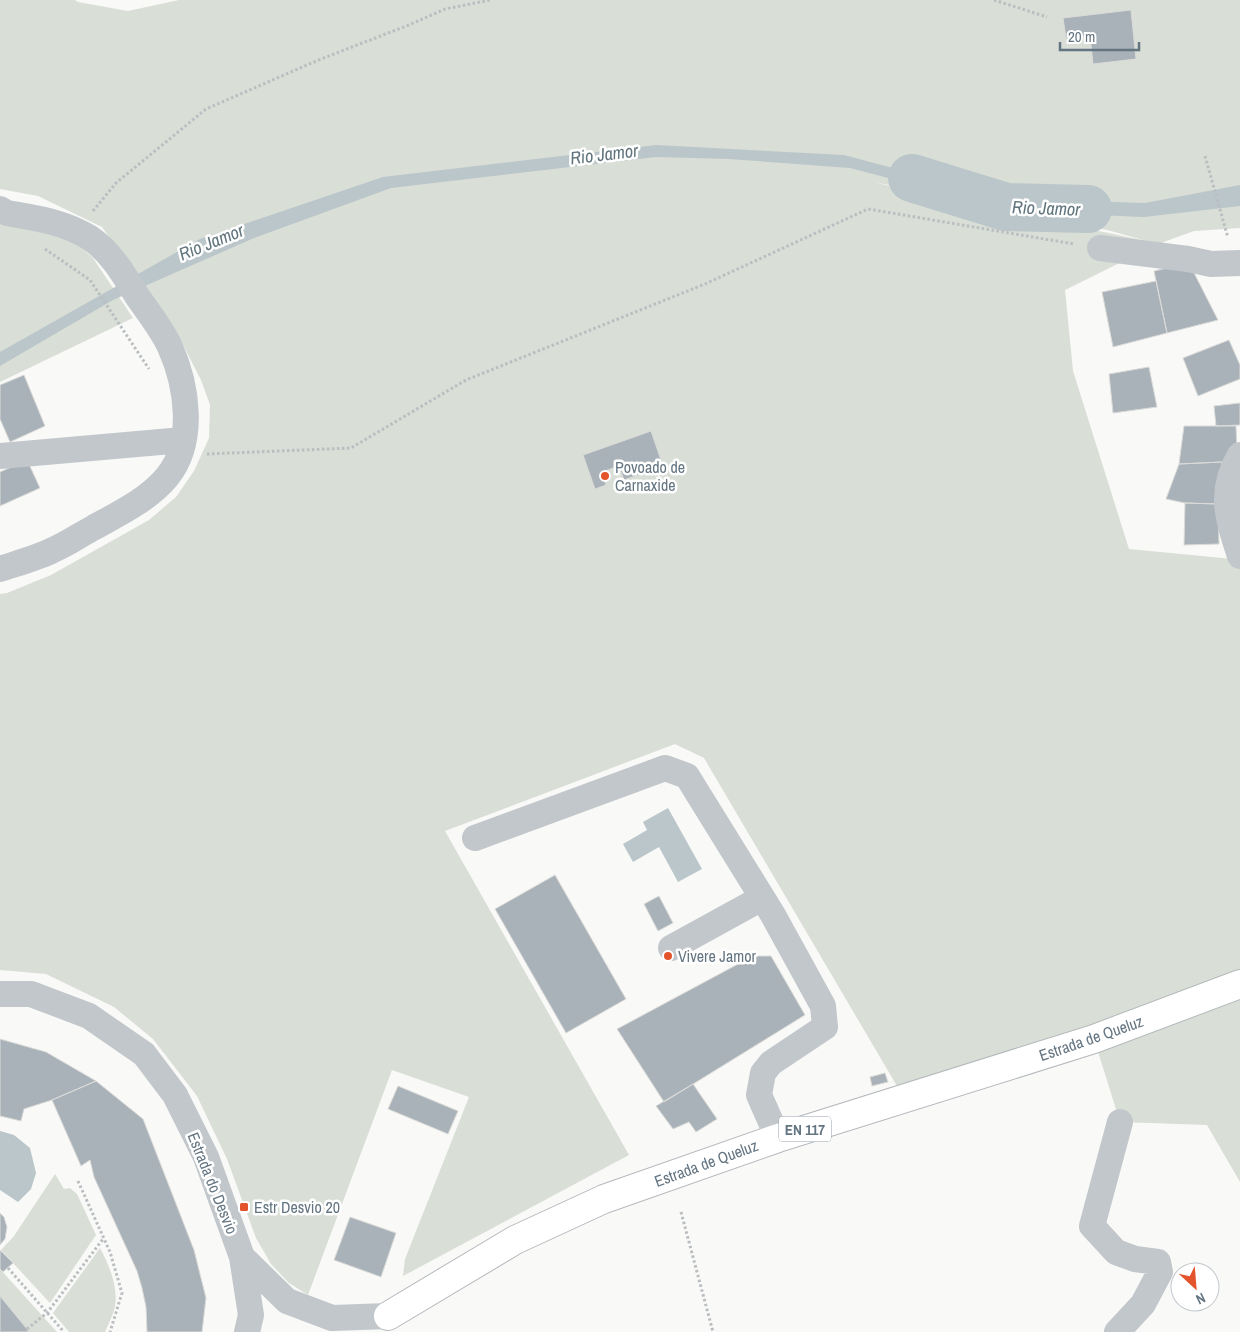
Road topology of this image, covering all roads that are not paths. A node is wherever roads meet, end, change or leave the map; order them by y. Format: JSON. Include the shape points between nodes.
{"nodes":[{"id":1,"x":0,"y":209,"type":"edge"},
{"id":2,"x":1100,"y":248,"type":"road end"},
{"id":3,"x":1238,"y":263,"type":"edge"},
{"id":4,"x":181,"y":447,"type":"junction"},
{"id":5,"x":1240,"y":455,"type":"edge"},
{"id":6,"x":0,"y":456,"type":"edge"},
{"id":7,"x":1240,"y":556,"type":"edge"},
{"id":8,"x":0,"y":569,"type":"edge"},
{"id":9,"x":475,"y":838,"type":"dead end"},
{"id":10,"x":762,"y":898,"type":"junction"},
{"id":11,"x":671,"y":948,"type":"dead end"},
{"id":12,"x":1240,"y":984,"type":"edge"},
{"id":13,"x":0,"y":994,"type":"edge"},
{"id":14,"x":1120,"y":1122,"type":"dead end"},
{"id":15,"x":778,"y":1138,"type":"junction"},
{"id":16,"x":242,"y":1257,"type":"junction"},
{"id":17,"x":388,"y":1316,"type":"junction"},
{"id":18,"x":249,"y":1330,"type":"edge"},
{"id":19,"x":364,"y":1332,"type":"edge"},
{"id":20,"x":1117,"y":1332,"type":"edge"}],
"edges":[{"from":1,"to":4,"type":"street","via":[[67,226],[106,251],[170,346],[186,405]]},
{"from":2,"to":3,"type":"street","via":[[1211,264]]},
{"from":4,"to":6,"type":"street"},
{"from":4,"to":8,"type":"street","via":[[168,476],[147,495],[53,551]]},
{"from":5,"to":7,"type":"street","via":[[1228,480],[1226,504]]},
{"from":9,"to":10,"type":"street","via":[[665,768],[687,776]]},
{"from":10,"to":11,"type":"street"},
{"from":10,"to":15,"type":"street","via":[[823,1006],[826,1027],[771,1063],[763,1073],[760,1095]]},
{"from":12,"to":15,"type":"main road","name":"Estrada de Queluz","number":"EN 117","via":[[1094,1039]]},
{"from":13,"to":16,"type":"street","name":"Estrada do Desvio","via":[[31,994],[89,1016],[144,1054],[175,1095],[206,1156]]},
{"from":14,"to":20,"type":"street","via":[[1092,1226],[1116,1252],[1158,1262],[1160,1272],[1143,1304]]},
{"from":15,"to":17,"type":"main road","name":"Estrada de Queluz","number":"EN 117","via":[[604,1199],[524,1236]]},
{"from":16,"to":17,"type":"street","name":"Estrada do Desvio","via":[[287,1301],[332,1318]]},
{"from":16,"to":18,"type":"street","via":[[251,1315]]},
{"from":17,"to":19,"type":"street","name":"Estrada de Queluz"}]}
